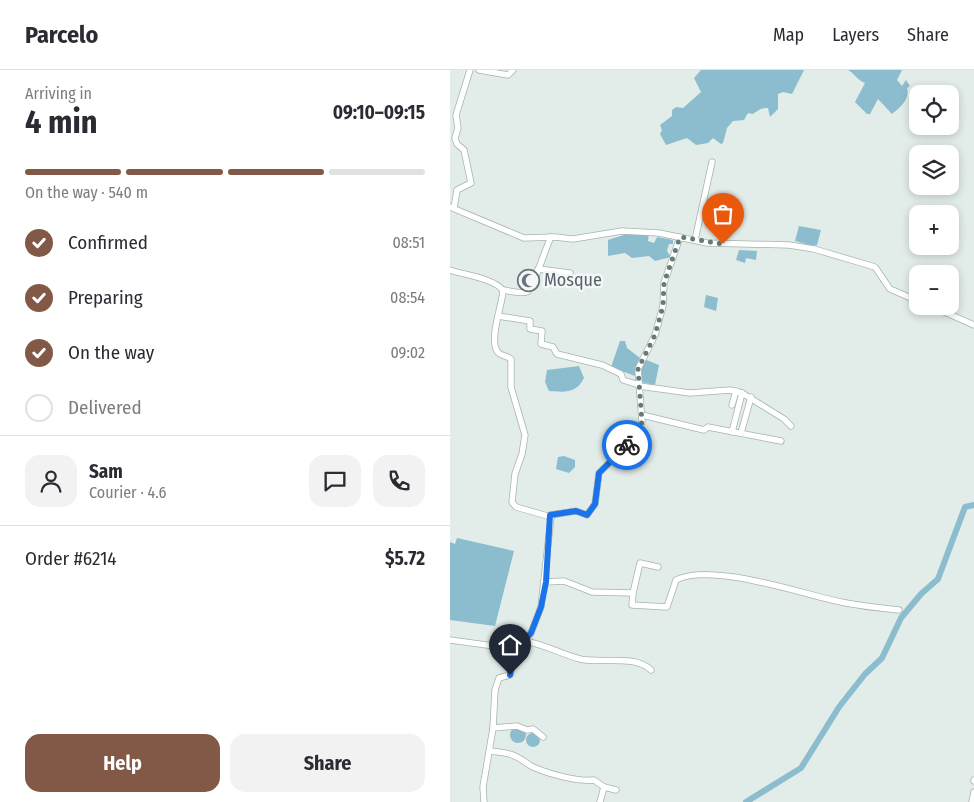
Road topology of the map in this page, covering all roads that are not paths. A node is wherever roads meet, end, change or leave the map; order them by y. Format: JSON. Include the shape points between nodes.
{"nodes":[{"id":1,"x":470,"y":70,"type":"edge"},
{"id":2,"x":479,"y":70,"type":"edge"},
{"id":3,"x":513,"y":70,"type":"edge"},
{"id":4,"x":712,"y":162,"type":"dead end"},
{"id":5,"x":452,"y":207,"type":"edge"},
{"id":6,"x":551,"y":237,"type":"junction"},
{"id":7,"x":680,"y":237,"type":"junction"},
{"id":8,"x":695,"y":240,"type":"junction"},
{"id":9,"x":538,"y":269,"type":"junction"},
{"id":10,"x":450,"y":270,"type":"edge"},
{"id":11,"x":570,"y":273,"type":"dead end"},
{"id":12,"x":503,"y":290,"type":"junction"},
{"id":13,"x":909,"y":297,"type":"edge"},
{"id":14,"x":951,"y":315,"type":"edge"},
{"id":15,"x":498,"y":316,"type":"junction"},
{"id":16,"x":974,"y":325,"type":"edge"},
{"id":17,"x":639,"y":385,"type":"junction"},
{"id":18,"x":739,"y":392,"type":"junction"},
{"id":19,"x":751,"y":397,"type":"junction"},
{"id":20,"x":732,"y":405,"type":"dead end"},
{"id":21,"x":642,"y":415,"type":"junction"},
{"id":22,"x":791,"y":426,"type":"dead end"},
{"id":23,"x":732,"y":432,"type":"junction"},
{"id":24,"x":741,"y":433,"type":"junction"},
{"id":25,"x":781,"y":441,"type":"dead end"},
{"id":26,"x":550,"y":515,"type":"junction"},
{"id":27,"x":658,"y":567,"type":"dead end"},
{"id":28,"x":546,"y":582,"type":"junction"},
{"id":29,"x":632,"y":594,"type":"junction"},
{"id":30,"x":899,"y":610,"type":"dead end"},
{"id":31,"x":450,"y":640,"type":"edge"},
{"id":32,"x":524,"y":641,"type":"junction"},
{"id":33,"x":515,"y":649,"type":"junction"},
{"id":34,"x":651,"y":670,"type":"dead end"},
{"id":35,"x":493,"y":728,"type":"junction"},
{"id":36,"x":543,"y":737,"type":"dead end"},
{"id":37,"x":490,"y":750,"type":"junction"},
{"id":38,"x":604,"y":787,"type":"junction"},
{"id":39,"x":616,"y":790,"type":"dead end"},
{"id":40,"x":974,"y":792,"type":"edge"},
{"id":41,"x":484,"y":802,"type":"edge"},
{"id":42,"x":600,"y":802,"type":"edge"},
{"id":43,"x":972,"y":802,"type":"edge"}],
"edges":[{"from":1,"to":5,"type":"street","via":[[457,107],[455,138],[464,150],[471,183],[457,190]]},
{"from":2,"to":3,"type":"street","via":[[508,76]]},
{"from":4,"to":8,"type":"street"},
{"from":5,"to":6,"type":"street","via":[[524,238]]},
{"from":6,"to":7,"type":"street","via":[[573,239],[622,231],[659,232]]},
{"from":6,"to":9,"type":"street"},
{"from":7,"to":8,"type":"street"},
{"from":7,"to":17,"type":"street","via":[[664,283],[663,306],[655,335],[638,369]]},
{"from":8,"to":13,"type":"street","via":[[814,249],[875,267],[890,289]]},
{"from":9,"to":11,"type":"street"},
{"from":9,"to":12,"type":"street","via":[[529,291]]},
{"from":10,"to":12,"type":"street"},
{"from":12,"to":15,"type":"street"},
{"from":14,"to":16,"type":"street"},
{"from":15,"to":17,"type":"street","via":[[530,322],[530,330],[542,332],[541,344],[554,347],[557,354],[602,365],[621,374],[623,380]]},
{"from":15,"to":26,"type":"street","via":[[496,348],[511,359],[510,387],[525,430],[512,502],[516,507]]},
{"from":17,"to":18,"type":"street","via":[[690,392]]},
{"from":17,"to":21,"type":"street"},
{"from":18,"to":19,"type":"street"},
{"from":18,"to":20,"type":"street"},
{"from":18,"to":23,"type":"street"},
{"from":19,"to":22,"type":"street"},
{"from":19,"to":24,"type":"street"},
{"from":21,"to":23,"type":"street","via":[[704,430],[708,427]]},
{"from":21,"to":26,"type":"street","via":[[636,437],[599,473],[595,504],[587,515],[576,511]]},
{"from":23,"to":24,"type":"street"},
{"from":24,"to":25,"type":"street"},
{"from":26,"to":28,"type":"street"},
{"from":27,"to":29,"type":"street","via":[[640,562]]},
{"from":28,"to":29,"type":"street","via":[[564,581],[592,592]]},
{"from":28,"to":32,"type":"street","via":[[538,616]]},
{"from":29,"to":30,"type":"street","via":[[632,605],[667,607],[676,580],[688,574],[796,589],[841,602]]},
{"from":31,"to":33,"type":"street"},
{"from":32,"to":33,"type":"street"},
{"from":32,"to":34,"type":"street","via":[[542,644],[579,659],[639,663]]},
{"from":33,"to":35,"type":"street","via":[[510,675],[499,678],[497,682]]},
{"from":35,"to":36,"type":"street","via":[[517,726],[533,729]]},
{"from":35,"to":37,"type":"street"},
{"from":37,"to":38,"type":"street","via":[[508,753],[533,767],[572,780],[594,780]]},
{"from":37,"to":41,"type":"street","via":[[483,787]]},
{"from":38,"to":39,"type":"street"},
{"from":38,"to":42,"type":"street"},
{"from":40,"to":43,"type":"street"}]}
